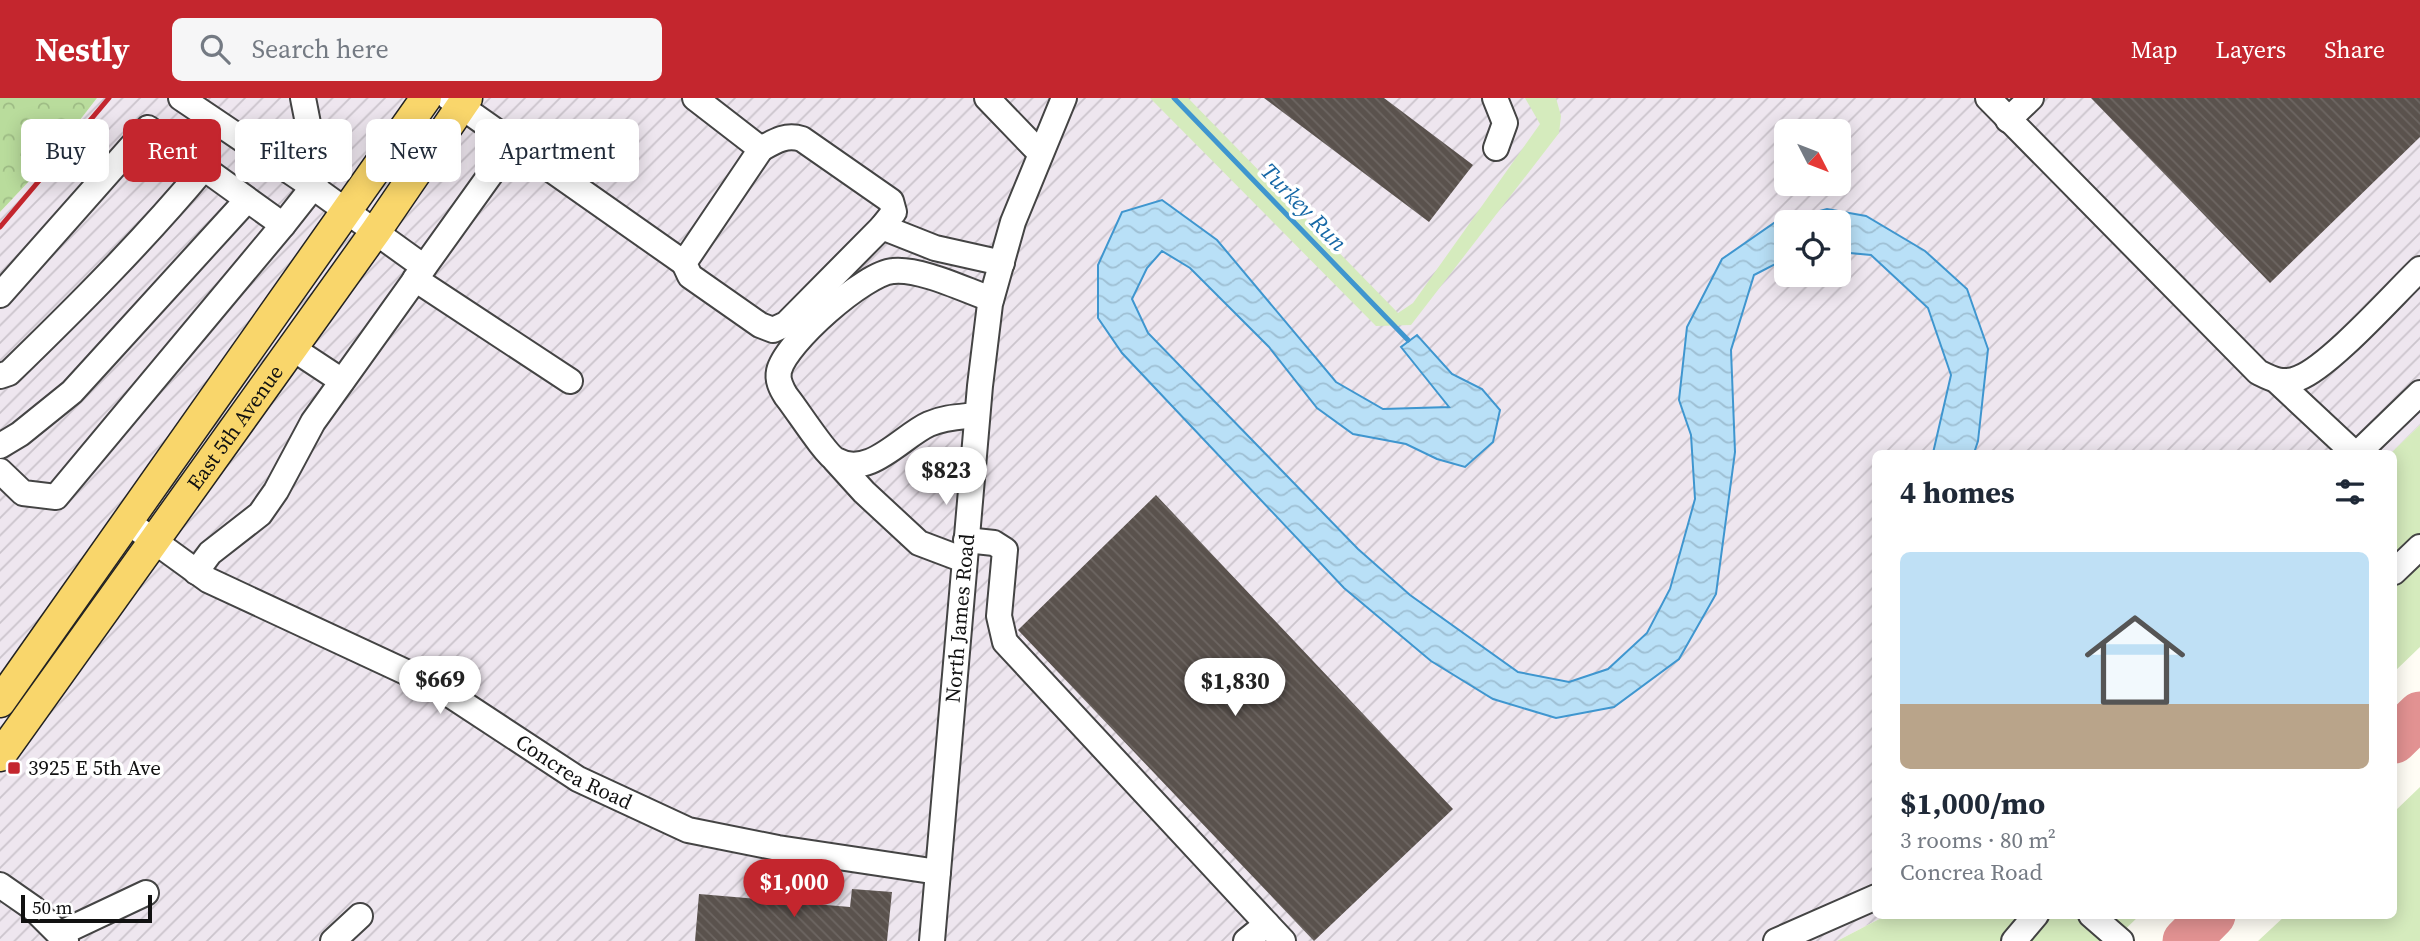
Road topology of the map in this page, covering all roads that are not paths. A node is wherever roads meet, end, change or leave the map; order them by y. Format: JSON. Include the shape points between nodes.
{"nodes":[{"id":1,"x":181,"y":98,"type":"edge"},
{"id":2,"x":303,"y":98,"type":"edge"},
{"id":3,"x":426,"y":98,"type":"edge"},
{"id":4,"x":695,"y":98,"type":"edge"},
{"id":5,"x":988,"y":98,"type":"edge"},
{"id":6,"x":1064,"y":98,"type":"edge"},
{"id":7,"x":1494,"y":98,"type":"edge"},
{"id":8,"x":1988,"y":98,"type":"edge"},
{"id":9,"x":2031,"y":98,"type":"edge"},
{"id":10,"x":468,"y":103,"type":"edge"},
{"id":11,"x":486,"y":119,"type":"edge"},
{"id":12,"x":2008,"y":120,"type":"junction"},
{"id":13,"x":1496,"y":148,"type":"dead end"},
{"id":14,"x":761,"y":149,"type":"junction"},
{"id":15,"x":1040,"y":153,"type":"junction"},
{"id":16,"x":123,"y":156,"type":"edge"},
{"id":17,"x":221,"y":181,"type":"edge"},
{"id":18,"x":192,"y":182,"type":"edge"},
{"id":19,"x":485,"y":182,"type":"edge"},
{"id":20,"x":569,"y":182,"type":"edge"},
{"id":21,"x":313,"y":187,"type":"junction"},
{"id":22,"x":247,"y":200,"type":"junction"},
{"id":23,"x":346,"y":211,"type":"junction"},
{"id":24,"x":282,"y":225,"type":"junction"},
{"id":25,"x":882,"y":227,"type":"junction"},
{"id":26,"x":376,"y":231,"type":"junction"},
{"id":27,"x":684,"y":263,"type":"junction"},
{"id":28,"x":1002,"y":263,"type":"junction"},
{"id":29,"x":2420,"y":269,"type":"edge"},
{"id":30,"x":420,"y":273,"type":"junction"},
{"id":31,"x":0,"y":295,"type":"edge"},
{"id":32,"x":991,"y":299,"type":"junction"},
{"id":33,"x":292,"y":348,"type":"junction"},
{"id":34,"x":0,"y":376,"type":"edge"},
{"id":35,"x":342,"y":381,"type":"junction"},
{"id":36,"x":569,"y":381,"type":"dead end"},
{"id":37,"x":2278,"y":382,"type":"junction"},
{"id":38,"x":2420,"y":393,"type":"edge"},
{"id":39,"x":977,"y":415,"type":"junction"},
{"id":40,"x":0,"y":446,"type":"edge"},
{"id":41,"x":2353,"y":450,"type":"edge"},
{"id":42,"x":2359,"y":450,"type":"edge"},
{"id":43,"x":835,"y":460,"type":"junction"},
{"id":44,"x":0,"y":471,"type":"edge"},
{"id":45,"x":128,"y":522,"type":"junction"},
{"id":46,"x":154,"y":541,"type":"junction"},
{"id":47,"x":2420,"y":547,"type":"edge"},
{"id":48,"x":965,"y":550,"type":"junction"},
{"id":49,"x":2397,"y":569,"type":"edge"},
{"id":50,"x":196,"y":572,"type":"junction"},
{"id":51,"x":0,"y":702,"type":"edge"},
{"id":52,"x":4,"y":743,"type":"edge"},
{"id":53,"x":937,"y":873,"type":"junction"},
{"id":54,"x":0,"y":885,"type":"edge"},
{"id":55,"x":146,"y":893,"type":"dead end"},
{"id":56,"x":1872,"y":899,"type":"edge"},
{"id":57,"x":360,"y":916,"type":"dead end"},
{"id":58,"x":2033,"y":919,"type":"edge"},
{"id":59,"x":2096,"y":919,"type":"edge"},
{"id":60,"x":1275,"y":932,"type":"edge"},
{"id":61,"x":62,"y":938,"type":"edge"},
{"id":62,"x":333,"y":941,"type":"edge"},
{"id":63,"x":932,"y":941,"type":"edge"},
{"id":64,"x":1246,"y":941,"type":"edge"},
{"id":65,"x":1776,"y":941,"type":"edge"},
{"id":66,"x":2014,"y":941,"type":"edge"},
{"id":67,"x":2121,"y":941,"type":"edge"}],
"edges":[{"from":1,"to":21,"type":"street"},
{"from":2,"to":21,"type":"street","via":[[318,174]]},
{"from":3,"to":23,"type":"main road","name":"East 5th Avenue"},
{"from":4,"to":14,"type":"street"},
{"from":5,"to":15,"type":"street"},
{"from":6,"to":15,"type":"street","name":"North James Road"},
{"from":7,"to":13,"type":"street","via":[[1505,123]]},
{"from":8,"to":12,"type":"street"},
{"from":9,"to":12,"type":"street"},
{"from":10,"to":11,"type":"street"},
{"from":10,"to":26,"type":"main road","name":"East 5th Avenue"},
{"from":12,"to":37,"type":"street","via":[[2258,372]]},
{"from":14,"to":25,"type":"street","via":[[780,138],[802,139],[891,201],[894,212]]},
{"from":14,"to":27,"type":"street"},
{"from":15,"to":28,"type":"street","name":"North James Road"},
{"from":16,"to":31,"type":"street"},
{"from":17,"to":22,"type":"street"},
{"from":18,"to":34,"type":"street","via":[[92,291],[9,373]]},
{"from":19,"to":30,"type":"street"},
{"from":20,"to":27,"type":"street"},
{"from":21,"to":23,"type":"street"},
{"from":21,"to":24,"type":"street"},
{"from":22,"to":24,"type":"street"},
{"from":22,"to":40,"type":"street","via":[[72,392]]},
{"from":23,"to":26,"type":"street"},
{"from":23,"to":45,"type":"main road","name":"East 5th Avenue"},
{"from":24,"to":44,"type":"street","via":[[56,497],[23,493]]},
{"from":25,"to":27,"type":"street","via":[[786,324],[773,330],[690,276]]},
{"from":25,"to":28,"type":"street","via":[[935,248]]},
{"from":26,"to":30,"type":"street"},
{"from":26,"to":33,"type":"main road","name":"East 5th Avenue"},
{"from":28,"to":32,"type":"street","name":"North James Road"},
{"from":29,"to":37,"type":"street","via":[[2324,361],[2299,378]]},
{"from":30,"to":35,"type":"street"},
{"from":30,"to":36,"type":"street"},
{"from":32,"to":39,"type":"street","name":"North James Road"},
{"from":32,"to":43,"type":"street","via":[[911,272],[894,271],[863,282],[793,345],[778,373],[780,386]]},
{"from":33,"to":35,"type":"street"},
{"from":33,"to":46,"type":"main road","name":"East 5th Avenue"},
{"from":35,"to":50,"type":"street","via":[[260,514],[211,553]]},
{"from":37,"to":41,"type":"street"},
{"from":38,"to":42,"type":"street"},
{"from":39,"to":43,"type":"street","via":[[926,425],[868,462]]},
{"from":39,"to":48,"type":"street","name":"North James Road"},
{"from":43,"to":48,"type":"street","via":[[919,543]]},
{"from":45,"to":46,"type":"street","name":"Concrea Road"},
{"from":45,"to":51,"type":"main road","name":"East 5th Avenue"},
{"from":46,"to":50,"type":"street","name":"Concrea Road"},
{"from":46,"to":52,"type":"main road","name":"East 5th Avenue"},
{"from":47,"to":49,"type":"street"},
{"from":48,"to":53,"type":"street","name":"North James Road"},
{"from":48,"to":60,"type":"street","via":[[994,543],[1005,550],[999,616],[1004,642]]},
{"from":50,"to":53,"type":"street","name":"Concrea Road","via":[[438,687],[578,779],[688,830]]},
{"from":53,"to":63,"type":"street","name":"North James Road"},
{"from":54,"to":61,"type":"street","via":[[33,908]]},
{"from":55,"to":61,"type":"street"},
{"from":56,"to":65,"type":"street"},
{"from":57,"to":62,"type":"street"},
{"from":58,"to":66,"type":"street"},
{"from":59,"to":67,"type":"street"},
{"from":60,"to":64,"type":"street"}]}
